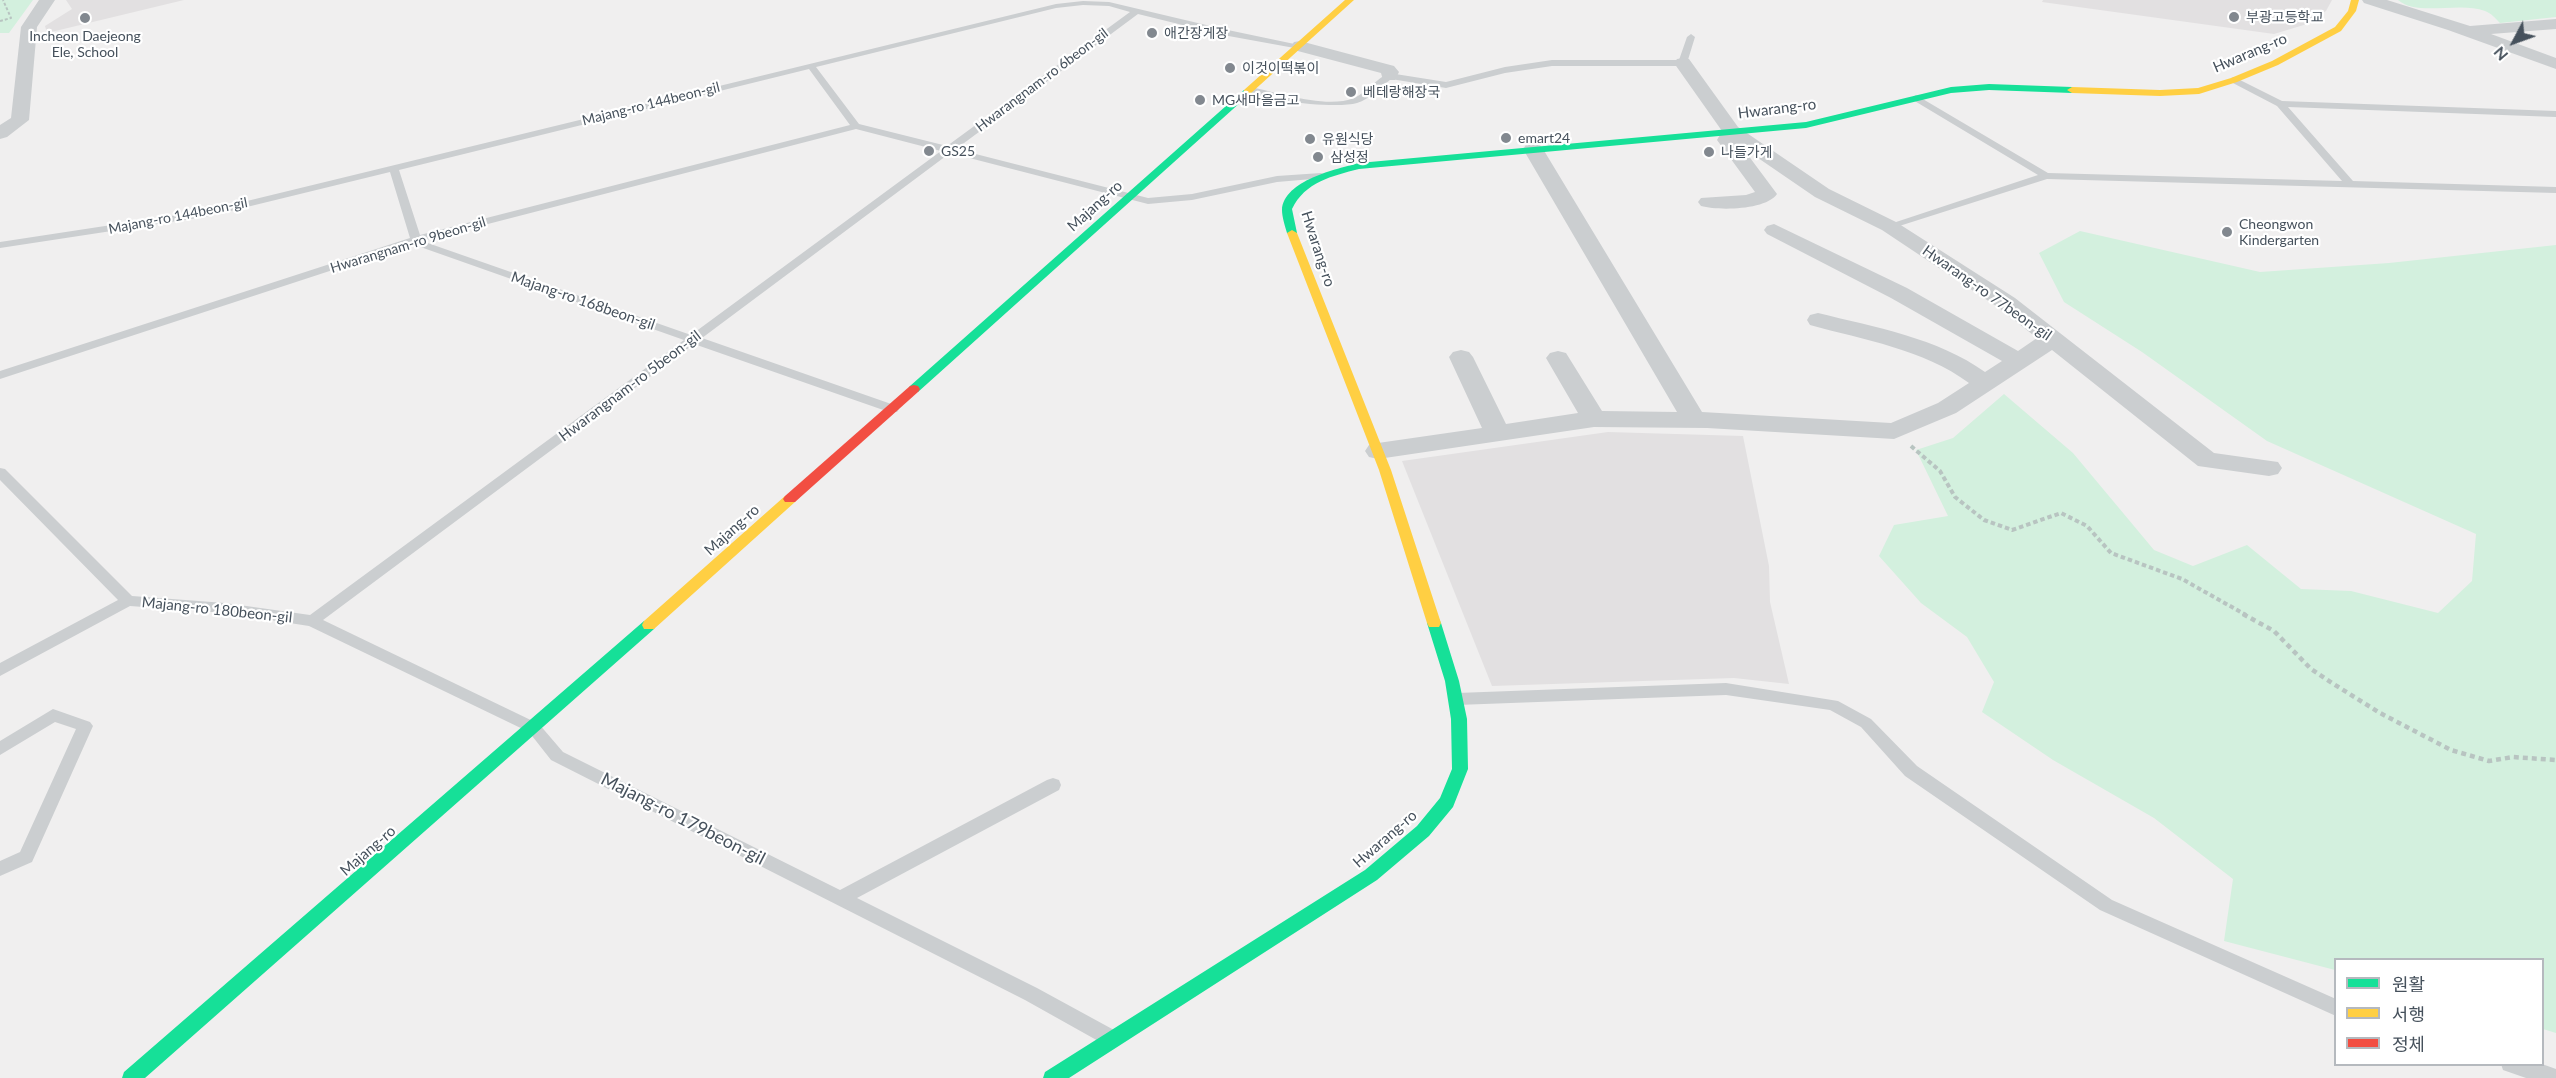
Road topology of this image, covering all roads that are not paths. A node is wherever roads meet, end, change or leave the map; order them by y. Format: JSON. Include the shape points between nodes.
{"nodes":[{"id":1,"x":47,"y":0,"type":"edge"},
{"id":2,"x":1350,"y":0,"type":"edge"},
{"id":3,"x":2355,"y":0,"type":"edge"},
{"id":4,"x":2370,"y":0,"type":"edge"},
{"id":5,"x":1136,"y":11,"type":"junction"},
{"id":6,"x":2556,"y":24,"type":"edge"},
{"id":7,"x":2465,"y":30,"type":"junction"},
{"id":8,"x":1691,"y":37,"type":"dead end"},
{"id":9,"x":1300,"y":46,"type":"junction"},
{"id":10,"x":1683,"y":63,"type":"junction"},
{"id":11,"x":2556,"y":64,"type":"edge"},
{"id":12,"x":810,"y":65,"type":"junction"},
{"id":13,"x":1389,"y":76,"type":"junction"},
{"id":14,"x":2234,"y":80,"type":"junction"},
{"id":15,"x":1251,"y":90,"type":"junction"},
{"id":16,"x":1916,"y":98,"type":"junction"},
{"id":17,"x":2280,"y":104,"type":"junction"},
{"id":18,"x":2556,"y":114,"type":"edge"},
{"id":19,"x":856,"y":126,"type":"junction"},
{"id":20,"x":1731,"y":131,"type":"junction"},
{"id":21,"x":0,"y":134,"type":"edge"},
{"id":22,"x":1533,"y":149,"type":"junction"},
{"id":23,"x":948,"y":150,"type":"junction"},
{"id":24,"x":393,"y":167,"type":"junction"},
{"id":25,"x":1323,"y":176,"type":"junction"},
{"id":26,"x":2046,"y":176,"type":"junction"},
{"id":27,"x":2351,"y":184,"type":"junction"},
{"id":28,"x":2556,"y":190,"type":"edge"},
{"id":29,"x":1131,"y":197,"type":"junction"},
{"id":30,"x":1708,"y":201,"type":"dead end"},
{"id":31,"x":1889,"y":226,"type":"junction"},
{"id":32,"x":1774,"y":230,"type":"dead end"},
{"id":33,"x":416,"y":241,"type":"junction"},
{"id":34,"x":0,"y":245,"type":"edge"},
{"id":35,"x":1818,"y":320,"type":"dead end"},
{"id":36,"x":693,"y":339,"type":"junction"},
{"id":37,"x":2052,"y":339,"type":"junction"},
{"id":38,"x":1461,"y":357,"type":"dead end"},
{"id":39,"x":1558,"y":358,"type":"dead end"},
{"id":40,"x":2018,"y":361,"type":"junction"},
{"id":41,"x":0,"y":375,"type":"edge"},
{"id":42,"x":1985,"y":383,"type":"junction"},
{"id":43,"x":893,"y":409,"type":"junction"},
{"id":44,"x":1594,"y":419,"type":"junction"},
{"id":45,"x":1694,"y":420,"type":"junction"},
{"id":46,"x":1498,"y":434,"type":"junction"},
{"id":47,"x":1378,"y":452,"type":"junction"},
{"id":48,"x":2269,"y":468,"type":"dead end"},
{"id":49,"x":0,"y":472,"type":"edge"},
{"id":50,"x":128,"y":601,"type":"junction"},
{"id":51,"x":312,"y":621,"type":"junction"},
{"id":52,"x":0,"y":670,"type":"edge"},
{"id":53,"x":1455,"y":699,"type":"junction"},
{"id":54,"x":534,"y":728,"type":"junction"},
{"id":55,"x":0,"y":748,"type":"edge"},
{"id":56,"x":1053,"y":785,"type":"dead end"},
{"id":57,"x":0,"y":869,"type":"edge"},
{"id":58,"x":841,"y":898,"type":"junction"},
{"id":59,"x":2334,"y":1007,"type":"edge"},
{"id":60,"x":1115,"y":1040,"type":"junction"},
{"id":61,"x":2514,"y":1066,"type":"edge"},
{"id":62,"x":131,"y":1078,"type":"edge"},
{"id":63,"x":1052,"y":1078,"type":"edge"},
{"id":64,"x":2556,"y":1078,"type":"edge"}],
"edges":[{"from":1,"to":21,"type":"street","via":[[29,27],[20,120]]},
{"from":2,"to":9,"type":"street","name":"Majang-ro"},
{"from":3,"to":14,"type":"street","name":"Hwarang-ro","via":[[2338,29]]},
{"from":4,"to":7,"type":"street"},
{"from":5,"to":9,"type":"lane","name":"Majang-ro 144beon-gil"},
{"from":5,"to":12,"type":"lane","name":"Majang-ro 144beon-gil","via":[[1109,4],[1056,6]]},
{"from":5,"to":23,"type":"lane","name":"Hwarangnam-ro 6beon-gil"},
{"from":6,"to":7,"type":"street"},
{"from":7,"to":11,"type":"street"},
{"from":8,"to":10,"type":"lane"},
{"from":9,"to":13,"type":"street","via":[[1388,70]]},
{"from":9,"to":15,"type":"street","name":"Majang-ro"},
{"from":10,"to":13,"type":"lane","via":[[1552,63],[1446,85]]},
{"from":10,"to":20,"type":"street"},
{"from":12,"to":19,"type":"lane"},
{"from":12,"to":24,"type":"lane","name":"Majang-ro 144beon-gil"},
{"from":13,"to":15,"type":"lane","via":[[1353,101],[1335,103]]},
{"from":14,"to":16,"type":"street","name":"Hwarang-ro","via":[[2199,91],[1989,87]]},
{"from":14,"to":17,"type":"lane"},
{"from":15,"to":29,"type":"street","name":"Majang-ro"},
{"from":16,"to":20,"type":"street","name":"Hwarang-ro","via":[[1806,125]]},
{"from":16,"to":26,"type":"lane"},
{"from":17,"to":18,"type":"lane"},
{"from":17,"to":27,"type":"lane"},
{"from":19,"to":23,"type":"lane"},
{"from":19,"to":33,"type":"lane","name":"Hwarangnam-ro 9beon-gil","via":[[446,230]]},
{"from":20,"to":22,"type":"street","name":"Hwarang-ro"},
{"from":20,"to":30,"type":"street","via":[[1727,140],[1767,194],[1745,201]]},
{"from":20,"to":31,"type":"street","name":"Hwarang-ro 77beon-gil","via":[[1822,193]]},
{"from":22,"to":25,"type":"street","name":"Hwarang-ro","via":[[1386,162]]},
{"from":22,"to":45,"type":"street"},
{"from":23,"to":29,"type":"lane"},
{"from":23,"to":36,"type":"lane","name":"Hwarangnam-ro 5beon-gil"},
{"from":24,"to":33,"type":"lane"},
{"from":24,"to":34,"type":"lane","name":"Majang-ro 144beon-gil","via":[[210,213]]},
{"from":25,"to":29,"type":"lane","via":[[1289,176],[1168,201]]},
{"from":25,"to":47,"type":"street","name":"Hwarang-ro","via":[[1295,194],[1287,208],[1289,226]]},
{"from":26,"to":27,"type":"lane"},
{"from":26,"to":31,"type":"lane"},
{"from":27,"to":28,"type":"lane"},
{"from":29,"to":43,"type":"street","name":"Majang-ro"},
{"from":31,"to":37,"type":"street","name":"Hwarang-ro 77beon-gil","via":[[2007,303]]},
{"from":32,"to":40,"type":"street","via":[[1899,293]]},
{"from":33,"to":36,"type":"lane","name":"Majang-ro 168beon-gil"},
{"from":33,"to":41,"type":"lane","name":"Hwarangnam-ro 9beon-gil"},
{"from":35,"to":42,"type":"street","via":[[1932,351]]},
{"from":36,"to":43,"type":"lane","name":"Majang-ro 168beon-gil"},
{"from":36,"to":51,"type":"lane","name":"Hwarangnam-ro 5beon-gil"},
{"from":37,"to":40,"type":"street"},
{"from":37,"to":48,"type":"street","name":"Hwarang-ro 77beon-gil","via":[[2207,460]]},
{"from":38,"to":46,"type":"street"},
{"from":39,"to":44,"type":"street"},
{"from":40,"to":42,"type":"street"},
{"from":42,"to":45,"type":"street","via":[[1947,408],[1894,431]]},
{"from":43,"to":54,"type":"street","name":"Majang-ro"},
{"from":44,"to":45,"type":"street"},
{"from":44,"to":46,"type":"street"},
{"from":46,"to":47,"type":"street"},
{"from":47,"to":53,"type":"street","name":"Hwarang-ro"},
{"from":49,"to":50,"type":"lane","name":"Majang-ro 180beon-gil"},
{"from":50,"to":51,"type":"lane","name":"Majang-ro 180beon-gil","via":[[225,608]]},
{"from":50,"to":52,"type":"lane"},
{"from":51,"to":54,"type":"lane","name":"Majang-ro 180beon-gil"},
{"from":53,"to":59,"type":"lane","via":[[1726,690],[1833,705],[1866,723],[1911,771],[2106,905]]},
{"from":53,"to":60,"type":"street","name":"Hwarang-ro","via":[[1460,769],[1447,802],[1423,831],[1371,875]]},
{"from":54,"to":58,"type":"lane","name":"Majang-ro 179beon-gil","via":[[556,756]]},
{"from":54,"to":62,"type":"street","name":"Majang-ro"},
{"from":55,"to":57,"type":"lane","via":[[53,715],[85,726],[26,857]]},
{"from":56,"to":58,"type":"lane"},
{"from":58,"to":60,"type":"lane","name":"Majang-ro 179beon-gil"},
{"from":60,"to":63,"type":"street","name":"Hwarang-ro"},
{"from":61,"to":64,"type":"lane"}]}
